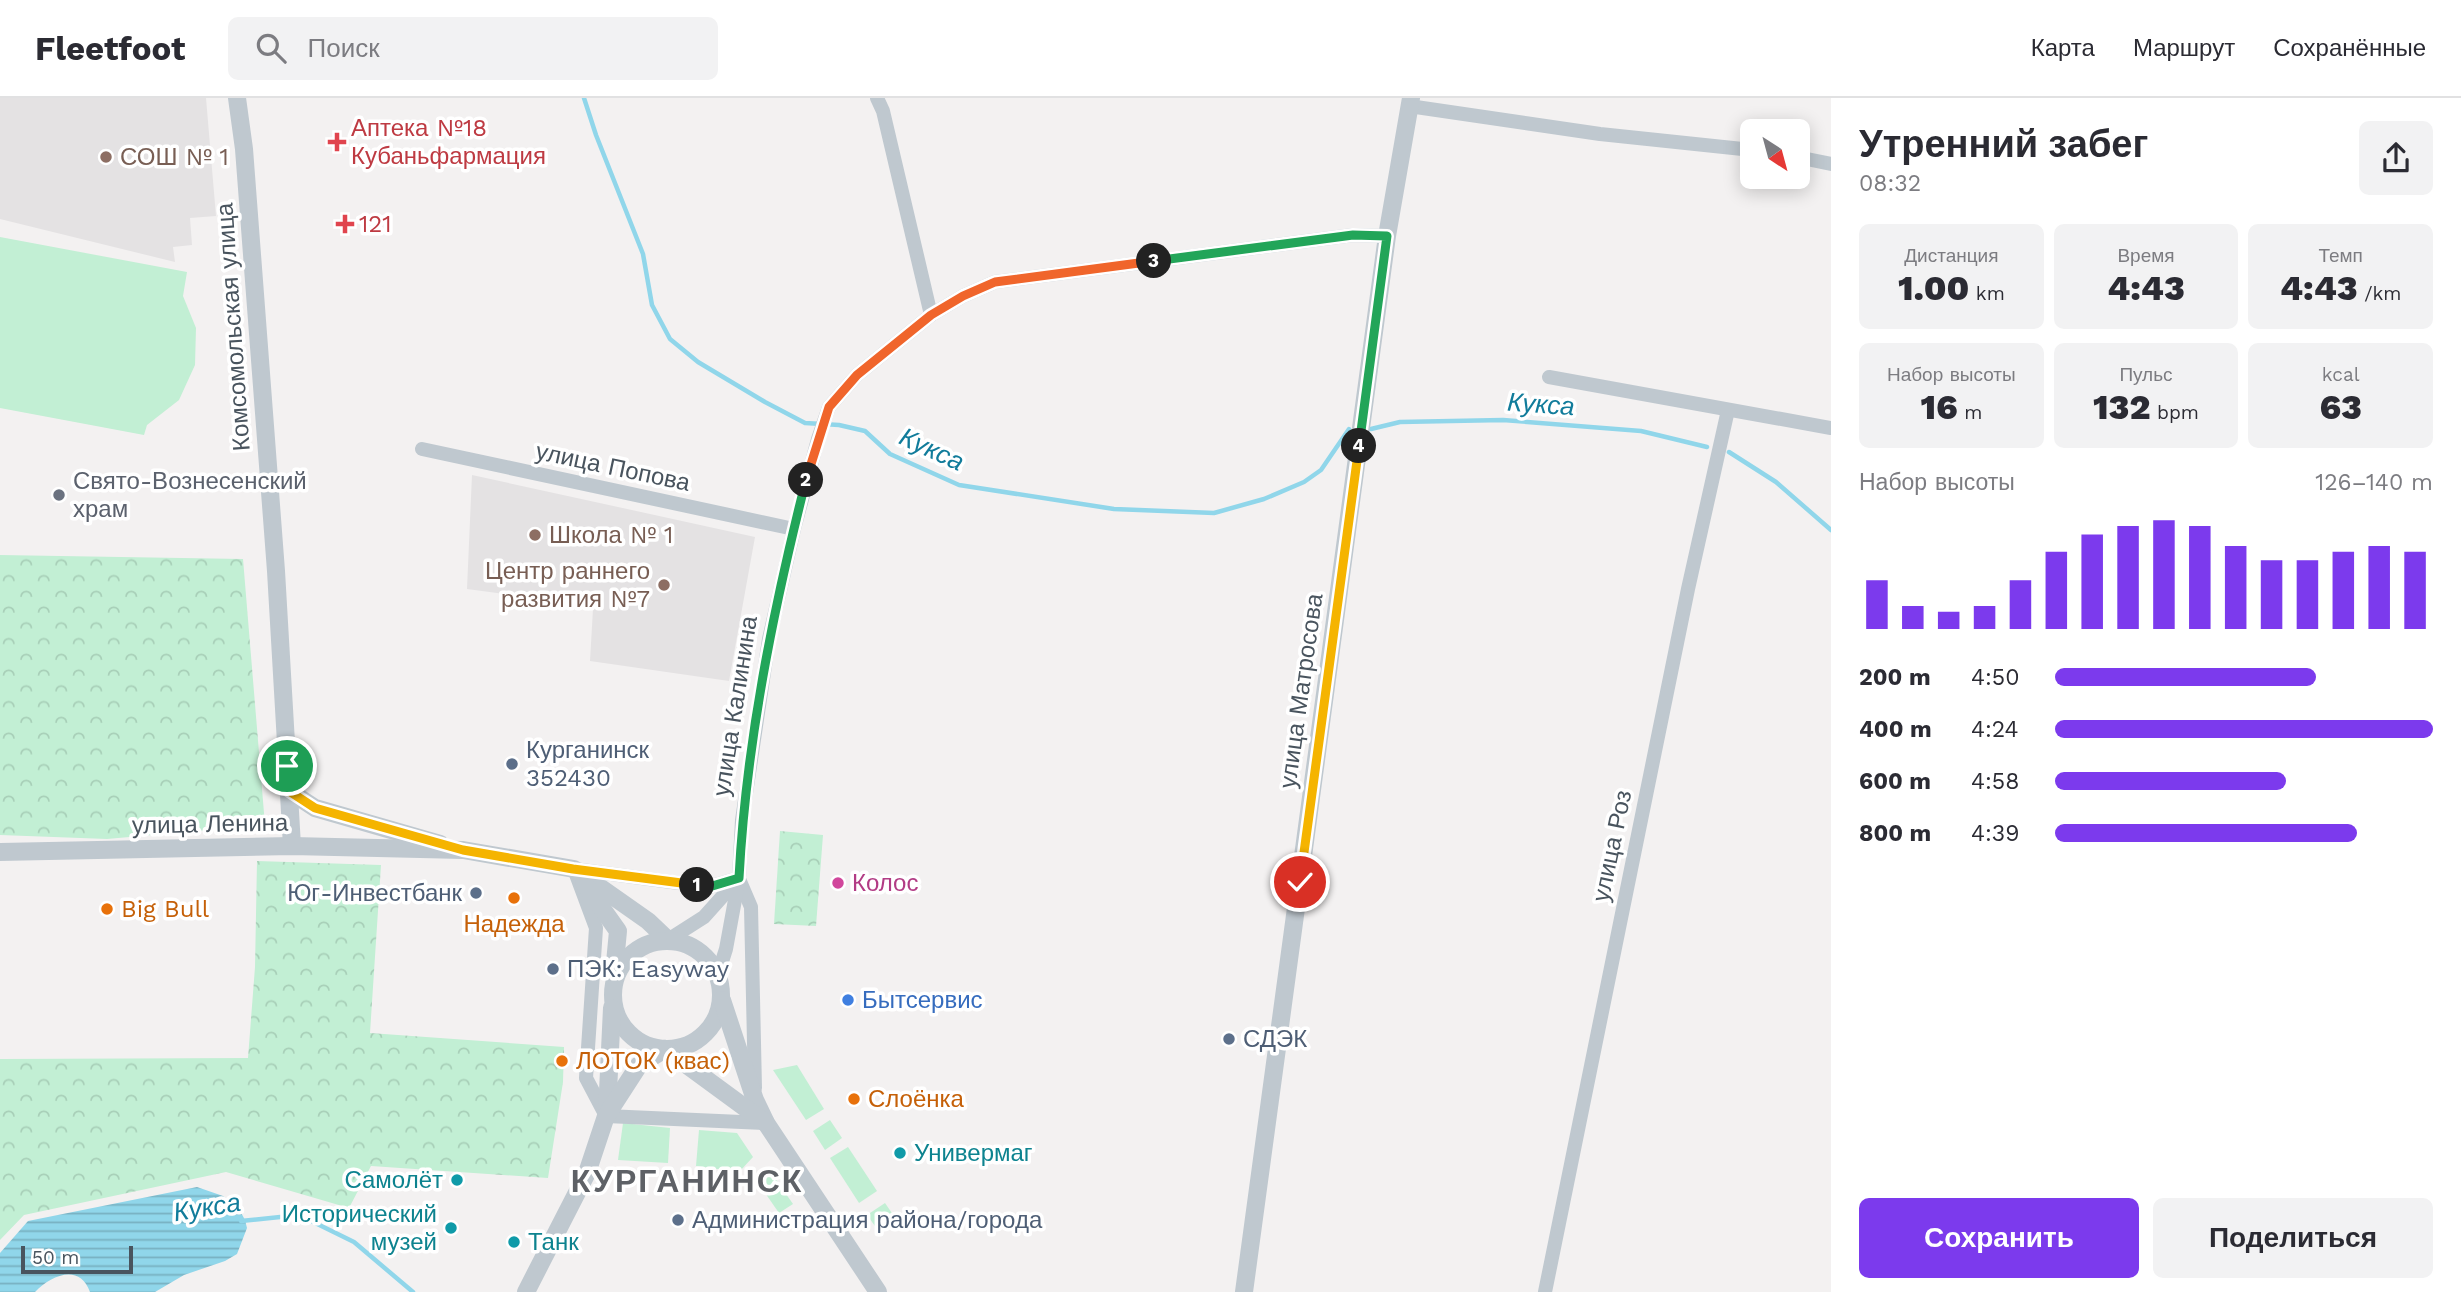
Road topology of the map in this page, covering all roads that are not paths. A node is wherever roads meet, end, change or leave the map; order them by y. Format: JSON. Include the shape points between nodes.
{"nodes":[{"id":1,"x":237,"y":98,"type":"edge"},
{"id":2,"x":877,"y":98,"type":"edge"},
{"id":3,"x":1410,"y":102,"type":"edge"},
{"id":4,"x":1740,"y":149,"type":"edge"},
{"id":5,"x":1810,"y":160,"type":"edge"},
{"id":6,"x":1831,"y":164,"type":"edge"},
{"id":7,"x":1387,"y":236,"type":"junction"},
{"id":8,"x":931,"y":315,"type":"junction"},
{"id":9,"x":1549,"y":377,"type":"dead end"},
{"id":10,"x":1728,"y":410,"type":"junction"},
{"id":11,"x":1831,"y":428,"type":"edge"},
{"id":12,"x":422,"y":449,"type":"dead end"},
{"id":13,"x":794,"y":529,"type":"junction"},
{"id":14,"x":289,"y":791,"type":"junction"},
{"id":15,"x":292,"y":846,"type":"junction"},
{"id":16,"x":463,"y":850,"type":"junction"},
{"id":17,"x":0,"y":852,"type":"edge"},
{"id":18,"x":573,"y":869,"type":"junction"},
{"id":19,"x":739,"y":878,"type":"junction"},
{"id":20,"x":668,"y":940,"type":"junction"},
{"id":21,"x":718,"y":974,"type":"junction"},
{"id":22,"x":613,"y":989,"type":"junction"},
{"id":23,"x":722,"y":1000,"type":"junction"},
{"id":24,"x":665,"y":1049,"type":"junction"},
{"id":25,"x":755,"y":1100,"type":"junction"},
{"id":26,"x":606,"y":1116,"type":"junction"},
{"id":27,"x":766,"y":1123,"type":"junction"},
{"id":28,"x":526,"y":1292,"type":"edge"},
{"id":29,"x":878,"y":1292,"type":"edge"},
{"id":30,"x":1244,"y":1292,"type":"edge"},
{"id":31,"x":1545,"y":1292,"type":"edge"}],
"edges":[{"from":1,"to":14,"type":"street","name":"Комсомольская улица"},
{"from":2,"to":8,"type":"street"},
{"from":3,"to":4,"type":"street","via":[[1600,134]]},
{"from":3,"to":7,"type":"street","name":"улица Матросова"},
{"from":5,"to":6,"type":"street"},
{"from":7,"to":8,"type":"street","name":"улица Калинина","via":[[1353,235],[995,282]]},
{"from":7,"to":30,"type":"street","name":"улица Матросова"},
{"from":8,"to":13,"type":"street","name":"улица Калинина","via":[[857,375],[829,407]]},
{"from":9,"to":10,"type":"street"},
{"from":10,"to":11,"type":"street"},
{"from":10,"to":31,"type":"street","name":"улица Роз"},
{"from":12,"to":13,"type":"street","name":"улица Попова"},
{"from":13,"to":19,"type":"street","name":"улица Калинина","via":[[769,639],[742,820]]},
{"from":14,"to":15,"type":"street","name":"Комсомольская улица"},
{"from":14,"to":16,"type":"street","name":"улица Ленина","via":[[315,808]]},
{"from":15,"to":16,"type":"street","name":"улица Ленина"},
{"from":15,"to":17,"type":"street","name":"улица Ленина"},
{"from":16,"to":18,"type":"street","name":"улица Ленина"},
{"from":18,"to":19,"type":"street","name":"улица Ленина","via":[[709,887]]},
{"from":18,"to":20,"type":"street","name":"улица Ленина"},
{"from":18,"to":22,"type":"street","via":[[618,931]]},
{"from":18,"to":26,"type":"street","via":[[596,928],[586,1078]]},
{"from":19,"to":20,"type":"street","via":[[705,917]]},
{"from":19,"to":21,"type":"street","name":"улица Калинина"},
{"from":19,"to":25,"type":"street","name":"улица Калинина","via":[[751,906]]},
{"from":20,"to":21,"type":"street","via":[[698,950]]},
{"from":20,"to":22,"type":"street","via":[[642,946],[631,954]]},
{"from":21,"to":23,"type":"street"},
{"from":22,"to":24,"type":"street","via":[[613,1004],[626,1031],[651,1047]]},
{"from":22,"to":26,"type":"street"},
{"from":23,"to":24,"type":"street","via":[[713,1026],[700,1038],[684,1047]]},
{"from":23,"to":25,"type":"street"},
{"from":24,"to":26,"type":"street","via":[[639,1065]]},
{"from":24,"to":27,"type":"street"},
{"from":25,"to":27,"type":"street"},
{"from":26,"to":27,"type":"street"},
{"from":26,"to":28,"type":"street","via":[[587,1173]]},
{"from":27,"to":29,"type":"street"}]}
